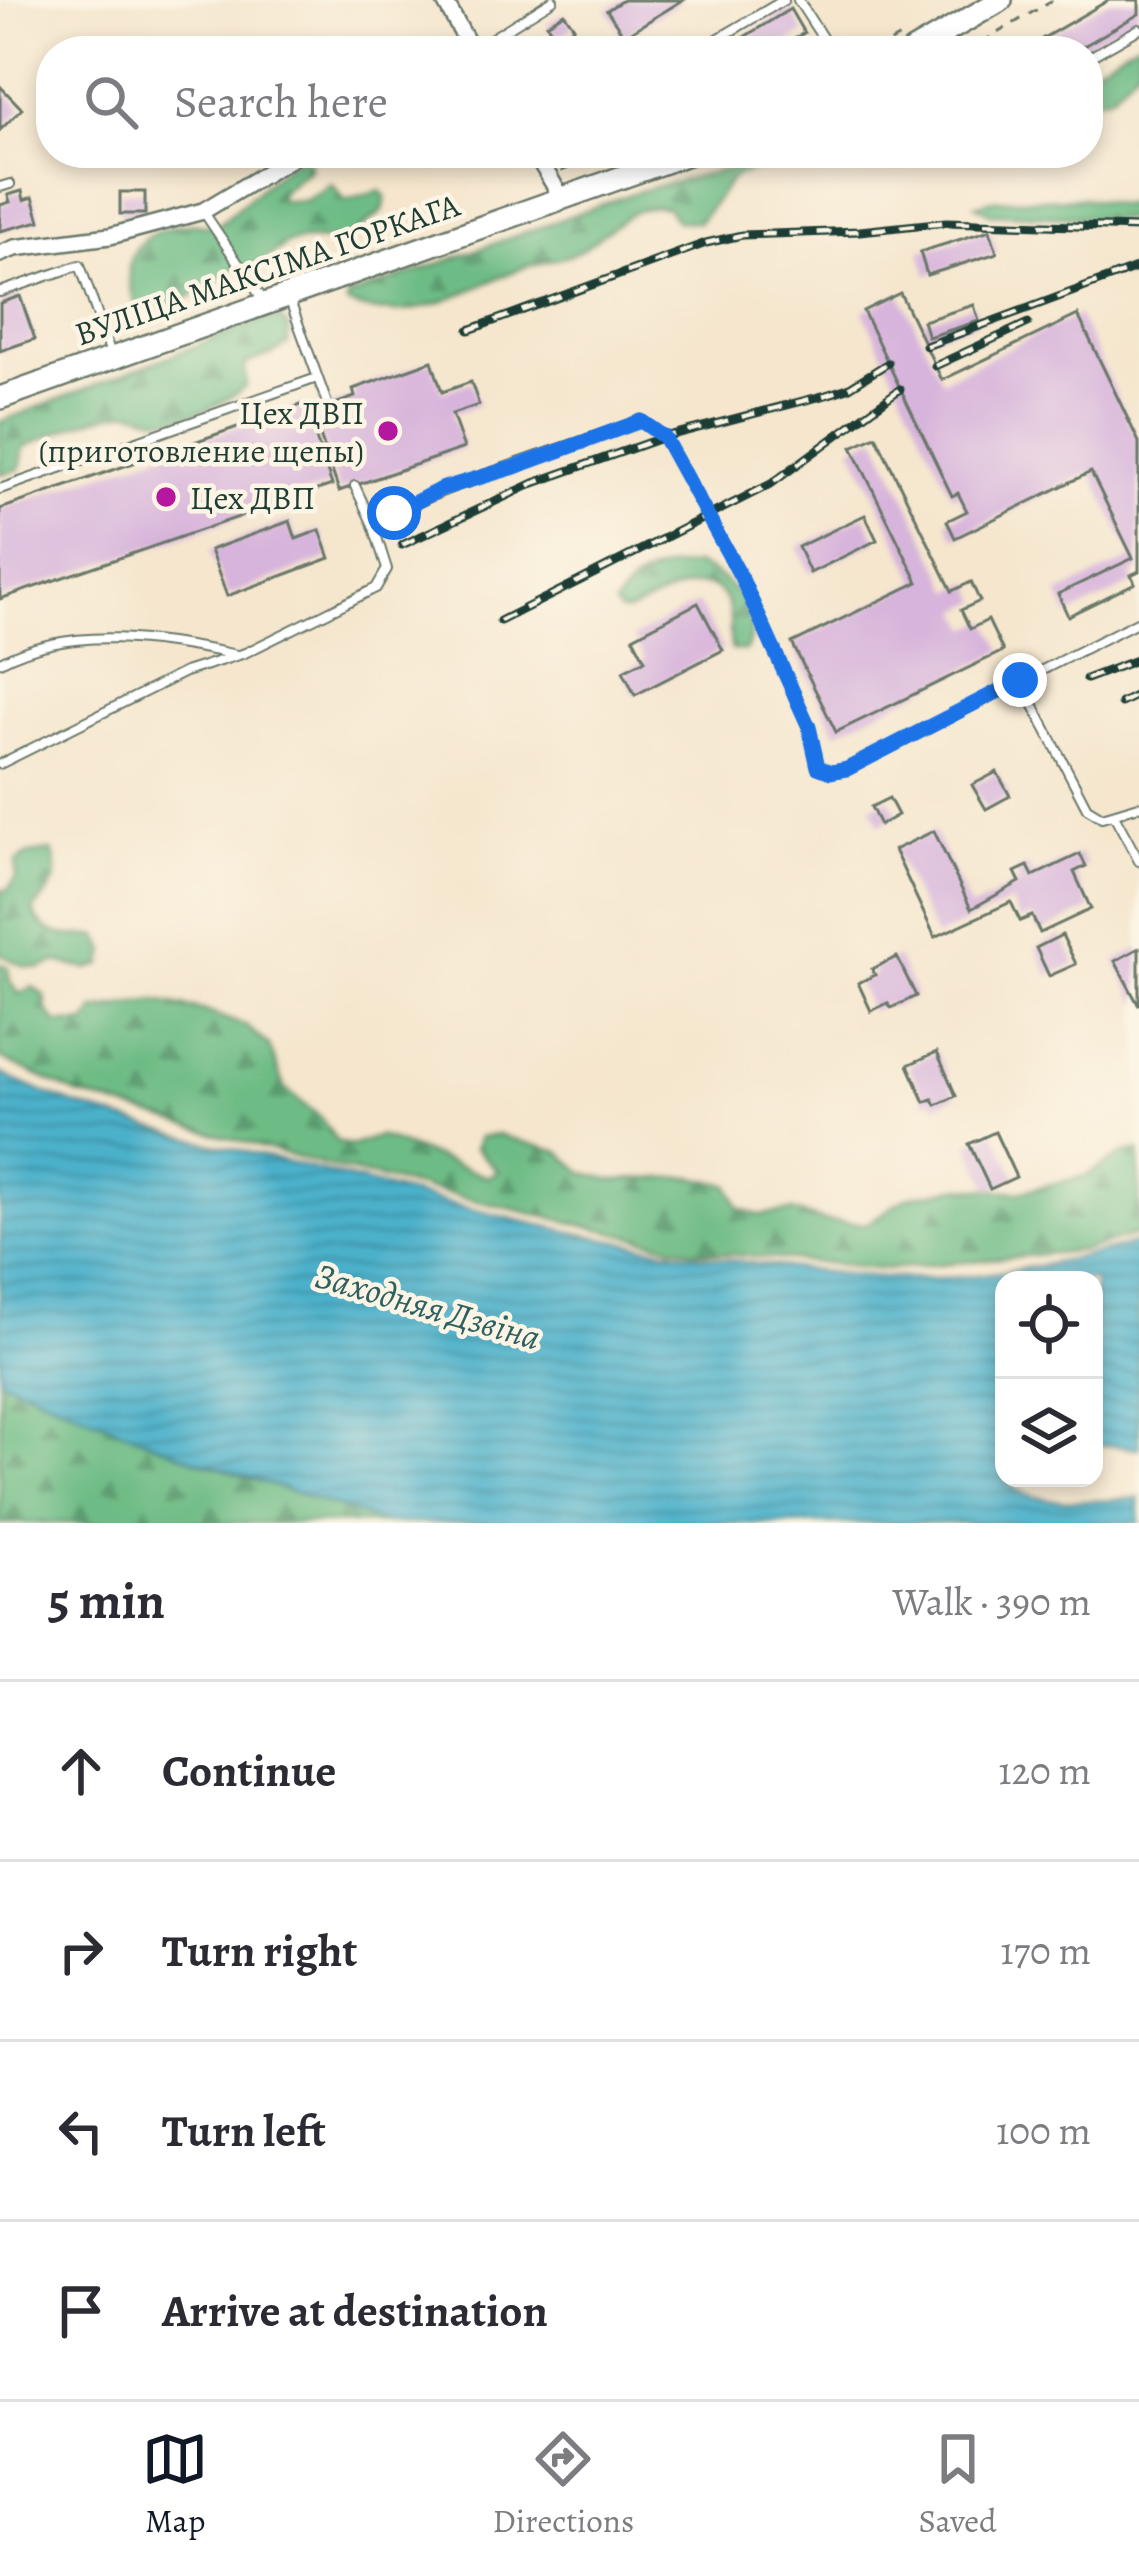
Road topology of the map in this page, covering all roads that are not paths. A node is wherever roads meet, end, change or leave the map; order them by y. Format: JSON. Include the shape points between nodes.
{"nodes":[{"id":1,"x":553,"y":0,"type":"edge"},
{"id":2,"x":784,"y":0,"type":"edge"},
{"id":3,"x":798,"y":0,"type":"edge"},
{"id":4,"x":1001,"y":0,"type":"edge"},
{"id":5,"x":445,"y":1,"type":"edge"},
{"id":6,"x":1139,"y":28,"type":"edge"},
{"id":7,"x":463,"y":36,"type":"edge"},
{"id":8,"x":495,"y":36,"type":"edge"},
{"id":9,"x":723,"y":36,"type":"edge"},
{"id":10,"x":821,"y":36,"type":"edge"},
{"id":11,"x":940,"y":36,"type":"edge"},
{"id":12,"x":1103,"y":49,"type":"edge"},
{"id":13,"x":275,"y":168,"type":"edge"},
{"id":14,"x":545,"y":168,"type":"edge"},
{"id":15,"x":649,"y":168,"type":"edge"},
{"id":16,"x":562,"y":200,"type":"junction"},
{"id":17,"x":203,"y":211,"type":"junction"},
{"id":18,"x":0,"y":254,"type":"edge"},
{"id":19,"x":0,"y":292,"type":"edge"},
{"id":20,"x":289,"y":296,"type":"junction"},
{"id":21,"x":266,"y":304,"type":"junction"},
{"id":22,"x":112,"y":359,"type":"junction"},
{"id":23,"x":317,"y":378,"type":"junction"},
{"id":24,"x":0,"y":398,"type":"edge"},
{"id":25,"x":328,"y":406,"type":"dead end"},
{"id":26,"x":355,"y":486,"type":"dead end"},
{"id":27,"x":0,"y":489,"type":"edge"},
{"id":28,"x":373,"y":525,"type":"junction"},
{"id":29,"x":1139,"y":621,"type":"edge"},
{"id":30,"x":238,"y":655,"type":"junction"},
{"id":31,"x":0,"y":662,"type":"edge"},
{"id":32,"x":1020,"y":680,"type":"junction"},
{"id":33,"x":0,"y":764,"type":"edge"},
{"id":34,"x":1139,"y":806,"type":"edge"},
{"id":35,"x":1114,"y":815,"type":"junction"},
{"id":36,"x":1139,"y":861,"type":"edge"}],
"edges":[{"from":1,"to":8,"type":"lane"},
{"from":2,"to":9,"type":"lane"},
{"from":3,"to":10,"type":"lane"},
{"from":4,"to":11,"type":"main road"},
{"from":5,"to":7,"type":"street"},
{"from":6,"to":12,"type":"lane"},
{"from":13,"to":17,"type":"street"},
{"from":14,"to":16,"type":"street"},
{"from":15,"to":16,"type":"main road","name":"ВУЛІЦА МАКСІМА ГОРКАГА"},
{"from":16,"to":20,"type":"main road","name":"ВУЛІЦА МАКСІМА ГОРКАГА"},
{"from":17,"to":18,"type":"street"},
{"from":17,"to":21,"type":"lane"},
{"from":19,"to":22,"type":"lane","via":[[80,266]]},
{"from":20,"to":21,"type":"main road","name":"ВУЛІЦА МАКСІМА ГОРКАГА"},
{"from":20,"to":23,"type":"lane"},
{"from":21,"to":22,"type":"main road","name":"ВУЛІЦА МАКСІМА ГОРКАГА"},
{"from":22,"to":24,"type":"main road","name":"ВУЛІЦА МАКСІМА ГОРКАГА"},
{"from":23,"to":25,"type":"lane"},
{"from":23,"to":27,"type":"lane"},
{"from":26,"to":28,"type":"lane"},
{"from":28,"to":30,"type":"lane","via":[[387,569],[376,588]]},
{"from":28,"to":32,"type":"lane","via":[[441,489],[641,421],[664,437],[741,577],[809,727],[818,767],[847,769]]},
{"from":29,"to":32,"type":"lane"},
{"from":30,"to":31,"type":"lane","via":[[171,641],[69,639]]},
{"from":30,"to":33,"type":"lane","via":[[185,672]]},
{"from":32,"to":35,"type":"lane","via":[[1087,808]]},
{"from":34,"to":35,"type":"lane"},
{"from":35,"to":36,"type":"lane"}]}
